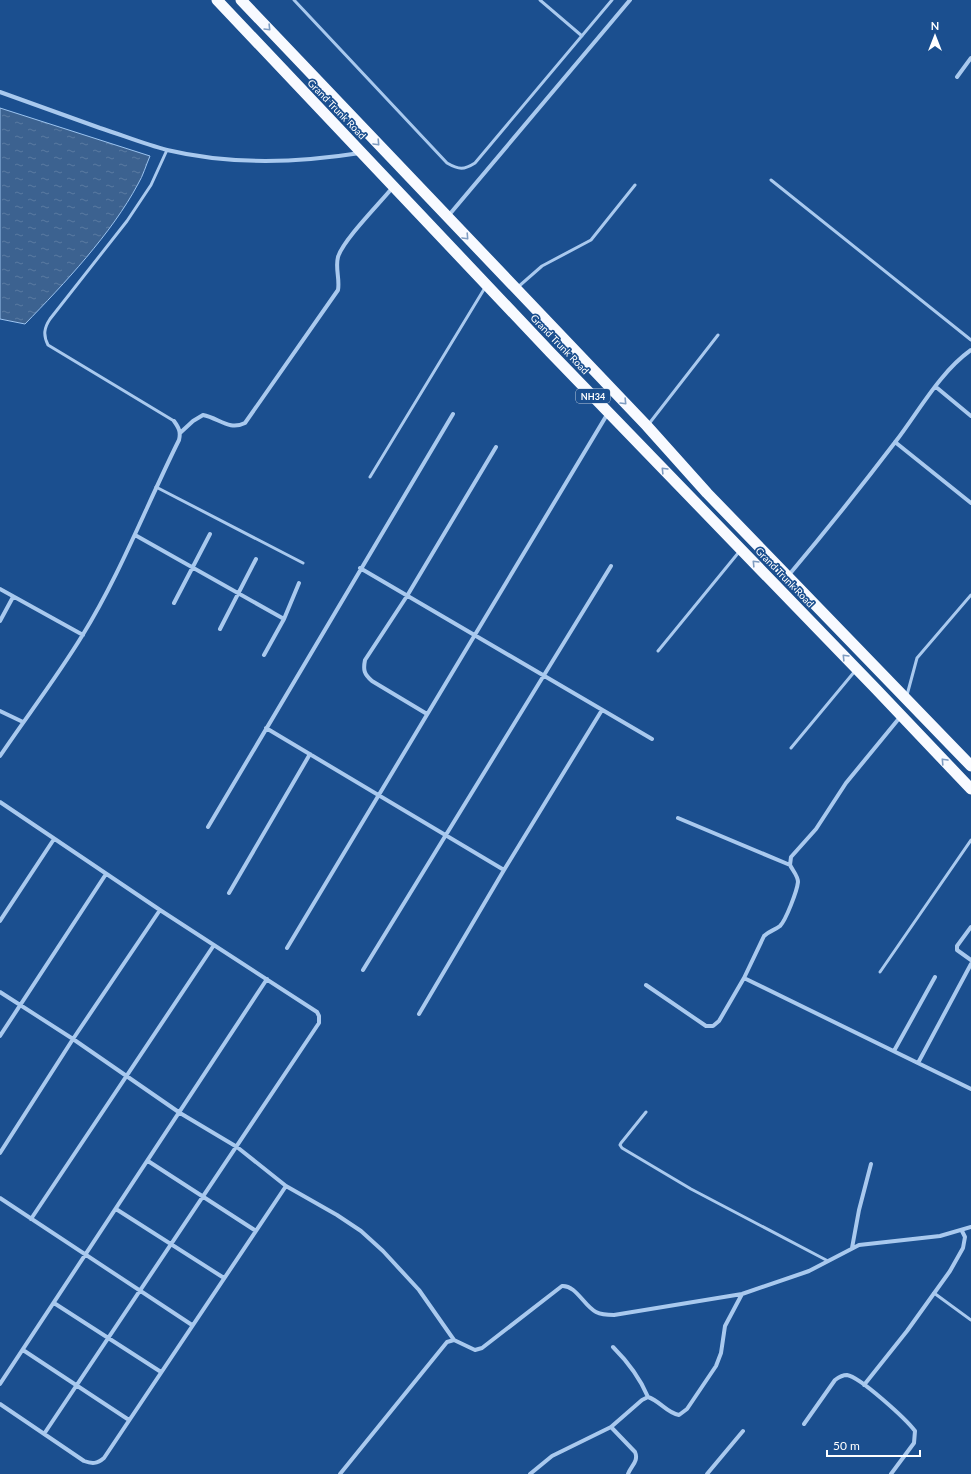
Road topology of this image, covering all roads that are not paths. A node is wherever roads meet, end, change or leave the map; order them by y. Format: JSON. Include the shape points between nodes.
{"nodes":[{"id":1,"x":217,"y":0,"type":"edge"},
{"id":2,"x":241,"y":0,"type":"edge"},
{"id":3,"x":294,"y":0,"type":"edge"},
{"id":4,"x":540,"y":0,"type":"edge"},
{"id":5,"x":612,"y":0,"type":"edge"},
{"id":6,"x":630,"y":0,"type":"edge"},
{"id":7,"x":582,"y":36,"type":"junction"},
{"id":8,"x":971,"y":58,"type":"edge"},
{"id":9,"x":957,"y":77,"type":"dead end"},
{"id":10,"x":0,"y":92,"type":"edge"},
{"id":11,"x":359,"y":123,"type":"junction"},
{"id":12,"x":347,"y":136,"type":"junction"},
{"id":13,"x":167,"y":150,"type":"junction"},
{"id":14,"x":362,"y":153,"type":"junction"},
{"id":15,"x":771,"y":180,"type":"dead end"},
{"id":16,"x":634,"y":185,"type":"dead end"},
{"id":17,"x":394,"y":187,"type":"junction"},
{"id":18,"x":447,"y":217,"type":"junction"},
{"id":19,"x":486,"y":285,"type":"junction"},
{"id":20,"x":516,"y":290,"type":"junction"},
{"id":21,"x":718,"y":335,"type":"dead end"},
{"id":22,"x":971,"y":340,"type":"edge"},
{"id":23,"x":971,"y":350,"type":"edge"},
{"id":24,"x":936,"y":387,"type":"junction"},
{"id":25,"x":608,"y":412,"type":"junction"},
{"id":26,"x":453,"y":414,"type":"dead end"},
{"id":27,"x":971,"y":416,"type":"edge"},
{"id":28,"x":174,"y":421,"type":"joint"},
{"id":29,"x":647,"y":426,"type":"junction"},
{"id":30,"x":180,"y":433,"type":"junction"},
{"id":31,"x":896,"y":442,"type":"junction"},
{"id":32,"x":496,"y":447,"type":"dead end"},
{"id":33,"x":370,"y":478,"type":"dead end"},
{"id":34,"x":156,"y":487,"type":"junction"},
{"id":35,"x":971,"y":503,"type":"edge"},
{"id":36,"x":210,"y":534,"type":"dead end"},
{"id":37,"x":135,"y":535,"type":"junction"},
{"id":38,"x":741,"y":550,"type":"junction"},
{"id":39,"x":256,"y":559,"type":"dead end"},
{"id":40,"x":303,"y":564,"type":"dead end"},
{"id":41,"x":611,"y":566,"type":"dead end"},
{"id":42,"x":192,"y":567,"type":"junction"},
{"id":43,"x":360,"y":568,"type":"junction"},
{"id":44,"x":788,"y":577,"type":"junction"},
{"id":45,"x":299,"y":583,"type":"dead end"},
{"id":46,"x":0,"y":589,"type":"edge"},
{"id":47,"x":238,"y":593,"type":"junction"},
{"id":48,"x":971,"y":595,"type":"edge"},
{"id":49,"x":407,"y":596,"type":"junction"},
{"id":50,"x":13,"y":597,"type":"junction"},
{"id":51,"x":174,"y":603,"type":"dead end"},
{"id":52,"x":284,"y":619,"type":"junction"},
{"id":53,"x":0,"y":621,"type":"edge"},
{"id":54,"x":220,"y":629,"type":"dead end"},
{"id":55,"x":83,"y":635,"type":"junction"},
{"id":56,"x":474,"y":636,"type":"junction"},
{"id":57,"x":658,"y":650,"type":"dead end"},
{"id":58,"x":264,"y":655,"type":"dead end"},
{"id":59,"x":857,"y":669,"type":"junction"},
{"id":60,"x":544,"y":677,"type":"junction"},
{"id":61,"x":906,"y":699,"type":"junction"},
{"id":62,"x":602,"y":710,"type":"junction"},
{"id":63,"x":0,"y":711,"type":"edge"},
{"id":64,"x":427,"y":714,"type":"junction"},
{"id":65,"x":901,"y":715,"type":"junction"},
{"id":66,"x":24,"y":722,"type":"junction"},
{"id":67,"x":266,"y":728,"type":"junction"},
{"id":68,"x":652,"y":739,"type":"dead end"},
{"id":69,"x":791,"y":748,"type":"dead end"},
{"id":70,"x":310,"y":754,"type":"junction"},
{"id":71,"x":0,"y":756,"type":"edge"},
{"id":72,"x":971,"y":766,"type":"edge"},
{"id":73,"x":971,"y":789,"type":"edge"},
{"id":74,"x":378,"y":794,"type":"junction"},
{"id":75,"x":0,"y":802,"type":"edge"},
{"id":76,"x":678,"y":818,"type":"dead end"},
{"id":77,"x":208,"y":827,"type":"dead end"},
{"id":78,"x":445,"y":836,"type":"junction"},
{"id":79,"x":54,"y":839,"type":"junction"},
{"id":80,"x":971,"y":840,"type":"edge"},
{"id":81,"x":790,"y":866,"type":"junction"},
{"id":82,"x":504,"y":870,"type":"junction"},
{"id":83,"x":106,"y":874,"type":"junction"},
{"id":84,"x":229,"y":893,"type":"dead end"},
{"id":85,"x":160,"y":910,"type":"junction"},
{"id":86,"x":0,"y":921,"type":"edge"},
{"id":87,"x":971,"y":927,"type":"edge"},
{"id":88,"x":214,"y":944,"type":"junction"},
{"id":89,"x":287,"y":948,"type":"dead end"},
{"id":90,"x":971,"y":960,"type":"edge"},
{"id":91,"x":971,"y":964,"type":"edge"},
{"id":92,"x":363,"y":970,"type":"dead end"},
{"id":93,"x":880,"y":972,"type":"dead end"},
{"id":94,"x":935,"y":977,"type":"dead end"},
{"id":95,"x":744,"y":978,"type":"junction"},
{"id":96,"x":267,"y":979,"type":"junction"},
{"id":97,"x":646,"y":984,"type":"dead end"},
{"id":98,"x":0,"y":992,"type":"edge"},
{"id":99,"x":20,"y":1006,"type":"junction"},
{"id":100,"x":419,"y":1014,"type":"dead end"},
{"id":101,"x":0,"y":1036,"type":"edge"},
{"id":102,"x":73,"y":1039,"type":"junction"},
{"id":103,"x":894,"y":1051,"type":"junction"},
{"id":104,"x":918,"y":1063,"type":"junction"},
{"id":105,"x":128,"y":1076,"type":"junction"},
{"id":106,"x":971,"y":1088,"type":"edge"},
{"id":107,"x":646,"y":1112,"type":"dead end"},
{"id":108,"x":180,"y":1113,"type":"junction"},
{"id":109,"x":237,"y":1147,"type":"junction"},
{"id":110,"x":0,"y":1153,"type":"edge"},
{"id":111,"x":148,"y":1161,"type":"junction"},
{"id":112,"x":871,"y":1164,"type":"dead end"},
{"id":113,"x":286,"y":1186,"type":"junction"},
{"id":114,"x":204,"y":1196,"type":"junction"},
{"id":115,"x":0,"y":1198,"type":"edge"},
{"id":116,"x":116,"y":1209,"type":"junction"},
{"id":117,"x":31,"y":1219,"type":"junction"},
{"id":118,"x":971,"y":1227,"type":"edge"},
{"id":119,"x":256,"y":1231,"type":"junction"},
{"id":120,"x":962,"y":1231,"type":"junction"},
{"id":121,"x":171,"y":1244,"type":"junction"},
{"id":122,"x":852,"y":1248,"type":"junction"},
{"id":123,"x":85,"y":1255,"type":"junction"},
{"id":124,"x":828,"y":1261,"type":"junction"},
{"id":125,"x":224,"y":1278,"type":"junction"},
{"id":126,"x":140,"y":1291,"type":"junction"},
{"id":127,"x":934,"y":1293,"type":"junction"},
{"id":128,"x":742,"y":1294,"type":"junction"},
{"id":129,"x":54,"y":1303,"type":"junction"},
{"id":130,"x":971,"y":1320,"type":"edge"},
{"id":131,"x":192,"y":1325,"type":"junction"},
{"id":132,"x":108,"y":1338,"type":"junction"},
{"id":133,"x":454,"y":1340,"type":"junction"},
{"id":134,"x":613,"y":1347,"type":"dead end"},
{"id":135,"x":23,"y":1350,"type":"junction"},
{"id":136,"x":161,"y":1372,"type":"junction"},
{"id":137,"x":0,"y":1384,"type":"edge"},
{"id":138,"x":76,"y":1385,"type":"junction"},
{"id":139,"x":864,"y":1385,"type":"junction"},
{"id":140,"x":648,"y":1397,"type":"junction"},
{"id":141,"x":0,"y":1404,"type":"edge"},
{"id":142,"x":129,"y":1420,"type":"junction"},
{"id":143,"x":804,"y":1424,"type":"dead end"},
{"id":144,"x":611,"y":1426,"type":"junction"},
{"id":145,"x":742,"y":1431,"type":"dead end"},
{"id":146,"x":44,"y":1434,"type":"junction"},
{"id":147,"x":340,"y":1474,"type":"edge"},
{"id":148,"x":530,"y":1474,"type":"edge"},
{"id":149,"x":628,"y":1474,"type":"edge"},
{"id":150,"x":707,"y":1474,"type":"edge"},
{"id":151,"x":891,"y":1474,"type":"edge"}],
"edges":[{"from":1,"to":12,"type":"highway","name":"Grand Trunk Road","number":"NH34"},
{"from":2,"to":11,"type":"highway","name":"Grand Trunk Road","number":"NH34","one_way":true},
{"from":3,"to":7,"type":"lane","via":[[447,163],[456,168],[466,169],[475,163]]},
{"from":4,"to":7,"type":"lane"},
{"from":5,"to":7,"type":"lane"},
{"from":6,"to":18,"type":"street"},
{"from":8,"to":9,"type":"street"},
{"from":10,"to":13,"type":"street"},
{"from":11,"to":12,"type":"highway"},
{"from":11,"to":18,"type":"highway","name":"Grand Trunk Road","number":"NH34","one_way":true},
{"from":12,"to":14,"type":"highway","name":"Grand Trunk Road","number":"NH34"},
{"from":13,"to":14,"type":"street","via":[[208,157],[252,160],[318,159]]},
{"from":13,"to":28,"type":"lane","via":[[151,185],[102,255],[50,319],[45,327],[44,337],[48,345]]},
{"from":14,"to":17,"type":"highway","name":"Grand Trunk Road","number":"NH34"},
{"from":15,"to":22,"type":"lane"},
{"from":16,"to":20,"type":"lane","via":[[591,240],[542,266]]},
{"from":17,"to":19,"type":"highway","name":"Grand Trunk Road","number":"NH34"},
{"from":17,"to":30,"type":"street","via":[[344,245],[338,257],[338,290],[245,423],[228,426],[203,415]]},
{"from":18,"to":20,"type":"highway","name":"Grand Trunk Road","number":"NH34","one_way":true},
{"from":19,"to":25,"type":"highway","name":"Grand Trunk Road","number":"NH34"},
{"from":19,"to":33,"type":"lane"},
{"from":20,"to":29,"type":"highway","name":"Grand Trunk Road","number":"NH34","one_way":true},
{"from":21,"to":29,"type":"lane"},
{"from":23,"to":24,"type":"street","via":[[956,362]]},
{"from":24,"to":27,"type":"street"},
{"from":24,"to":31,"type":"street"},
{"from":38,"to":25,"type":"highway","name":"Grand Trunk Road","number":"NH34","one_way":true},
{"from":25,"to":56,"type":"street"},
{"from":26,"to":43,"type":"street"},
{"from":28,"to":30,"type":"street"},
{"from":29,"to":44,"type":"highway","name":"Grand Trunk Road","number":"NH34","via":[[707,494]]},
{"from":30,"to":34,"type":"street","via":[[180,440]]},
{"from":31,"to":35,"type":"street"},
{"from":31,"to":44,"type":"street"},
{"from":32,"to":49,"type":"street"},
{"from":34,"to":37,"type":"street"},
{"from":34,"to":40,"type":"lane"},
{"from":36,"to":42,"type":"street"},
{"from":37,"to":42,"type":"street"},
{"from":37,"to":55,"type":"street"},
{"from":38,"to":57,"type":"lane"},
{"from":59,"to":38,"type":"highway","name":"Grand Trunk Road","number":"NH34","one_way":true},
{"from":39,"to":47,"type":"street"},
{"from":41,"to":60,"type":"street"},
{"from":42,"to":47,"type":"street"},
{"from":42,"to":51,"type":"street"},
{"from":43,"to":49,"type":"street"},
{"from":43,"to":67,"type":"street"},
{"from":44,"to":61,"type":"highway","name":"Grand Trunk Road","number":"NH34"},
{"from":45,"to":52,"type":"street"},
{"from":46,"to":50,"type":"street"},
{"from":47,"to":52,"type":"street"},
{"from":47,"to":54,"type":"street"},
{"from":48,"to":61,"type":"lane","via":[[917,658]]},
{"from":49,"to":56,"type":"street"},
{"from":49,"to":64,"type":"street","via":[[365,660],[363,668],[365,675],[372,681]]},
{"from":50,"to":53,"type":"street"},
{"from":50,"to":55,"type":"street"},
{"from":52,"to":58,"type":"street"},
{"from":55,"to":66,"type":"street"},
{"from":56,"to":60,"type":"street"},
{"from":56,"to":64,"type":"street"},
{"from":59,"to":65,"type":"highway","name":"Grand Trunk Road","number":"NH34"},
{"from":59,"to":69,"type":"lane"},
{"from":60,"to":62,"type":"street"},
{"from":60,"to":78,"type":"street"},
{"from":61,"to":72,"type":"highway","name":"Grand Trunk Road","number":"NH34"},
{"from":62,"to":68,"type":"street"},
{"from":62,"to":82,"type":"street"},
{"from":63,"to":66,"type":"street"},
{"from":64,"to":74,"type":"street"},
{"from":73,"to":65,"type":"highway","name":"Grand Trunk Road","number":"NH34","one_way":true},
{"from":65,"to":81,"type":"street","via":[[846,783],[816,829],[792,858]]},
{"from":66,"to":71,"type":"street"},
{"from":67,"to":70,"type":"street"},
{"from":67,"to":77,"type":"street"},
{"from":70,"to":74,"type":"street"},
{"from":70,"to":84,"type":"street"},
{"from":74,"to":78,"type":"street"},
{"from":74,"to":89,"type":"street"},
{"from":75,"to":79,"type":"street"},
{"from":76,"to":81,"type":"street"},
{"from":78,"to":82,"type":"street"},
{"from":78,"to":92,"type":"street"},
{"from":79,"to":83,"type":"street"},
{"from":79,"to":86,"type":"street"},
{"from":80,"to":93,"type":"lane"},
{"from":81,"to":95,"type":"street","via":[[798,884],[787,915],[781,925],[764,936]]},
{"from":82,"to":100,"type":"street"},
{"from":83,"to":85,"type":"street"},
{"from":83,"to":99,"type":"street"},
{"from":85,"to":88,"type":"street"},
{"from":85,"to":102,"type":"street"},
{"from":87,"to":90,"type":"street","via":[[957,946],[957,950]]},
{"from":88,"to":96,"type":"street"},
{"from":88,"to":105,"type":"street"},
{"from":91,"to":104,"type":"street"},
{"from":94,"to":103,"type":"street"},
{"from":95,"to":97,"type":"street","via":[[719,1022],[713,1026],[706,1026]]},
{"from":95,"to":103,"type":"street"},
{"from":96,"to":108,"type":"street"},
{"from":96,"to":109,"type":"street","via":[[317,1012],[319,1022]]},
{"from":98,"to":99,"type":"street"},
{"from":99,"to":101,"type":"street"},
{"from":99,"to":102,"type":"street"},
{"from":102,"to":105,"type":"street"},
{"from":102,"to":110,"type":"street"},
{"from":103,"to":104,"type":"street"},
{"from":104,"to":106,"type":"street"},
{"from":105,"to":108,"type":"street"},
{"from":105,"to":117,"type":"street"},
{"from":107,"to":124,"type":"lane","via":[[621,1143],[622,1148],[691,1189]]},
{"from":108,"to":109,"type":"street"},
{"from":108,"to":111,"type":"street"},
{"from":109,"to":113,"type":"street"},
{"from":109,"to":114,"type":"street"},
{"from":111,"to":114,"type":"street"},
{"from":111,"to":116,"type":"street"},
{"from":112,"to":122,"type":"street"},
{"from":113,"to":119,"type":"street"},
{"from":113,"to":133,"type":"street","via":[[361,1231],[383,1251],[418,1290]]},
{"from":114,"to":119,"type":"street"},
{"from":114,"to":121,"type":"street"},
{"from":115,"to":117,"type":"street"},
{"from":116,"to":121,"type":"street"},
{"from":116,"to":123,"type":"street"},
{"from":117,"to":123,"type":"street"},
{"from":118,"to":120,"type":"street"},
{"from":119,"to":125,"type":"street"},
{"from":120,"to":122,"type":"street"},
{"from":120,"to":127,"type":"street","via":[[963,1248]]},
{"from":121,"to":125,"type":"street"},
{"from":121,"to":126,"type":"street"},
{"from":122,"to":124,"type":"street"},
{"from":123,"to":126,"type":"street"},
{"from":123,"to":129,"type":"street"},
{"from":124,"to":128,"type":"street"},
{"from":125,"to":131,"type":"street"},
{"from":126,"to":131,"type":"street"},
{"from":126,"to":132,"type":"street"},
{"from":127,"to":130,"type":"lane"},
{"from":127,"to":139,"type":"street","via":[[907,1332]]},
{"from":128,"to":133,"type":"street","via":[[614,1315],[591,1309],[572,1289],[562,1286],[482,1348],[475,1350]]},
{"from":128,"to":140,"type":"street","via":[[725,1326],[720,1359],[687,1409],[679,1415],[674,1414]]},
{"from":129,"to":132,"type":"street"},
{"from":129,"to":135,"type":"street"},
{"from":131,"to":136,"type":"street"},
{"from":132,"to":136,"type":"street"},
{"from":132,"to":138,"type":"street"},
{"from":133,"to":147,"type":"street","via":[[441,1347]]},
{"from":134,"to":140,"type":"street","via":[[641,1382]]},
{"from":135,"to":137,"type":"street"},
{"from":135,"to":138,"type":"street"},
{"from":136,"to":142,"type":"street"},
{"from":138,"to":142,"type":"street"},
{"from":138,"to":146,"type":"street"},
{"from":139,"to":143,"type":"street","via":[[848,1375],[841,1375]]},
{"from":139,"to":151,"type":"street","via":[[915,1431],[914,1443]]},
{"from":140,"to":144,"type":"street"},
{"from":141,"to":146,"type":"street"},
{"from":142,"to":146,"type":"street","via":[[104,1458],[92,1464]]},
{"from":144,"to":148,"type":"street","via":[[552,1456]]},
{"from":144,"to":149,"type":"street","via":[[637,1456]]},
{"from":145,"to":150,"type":"street"}]}
